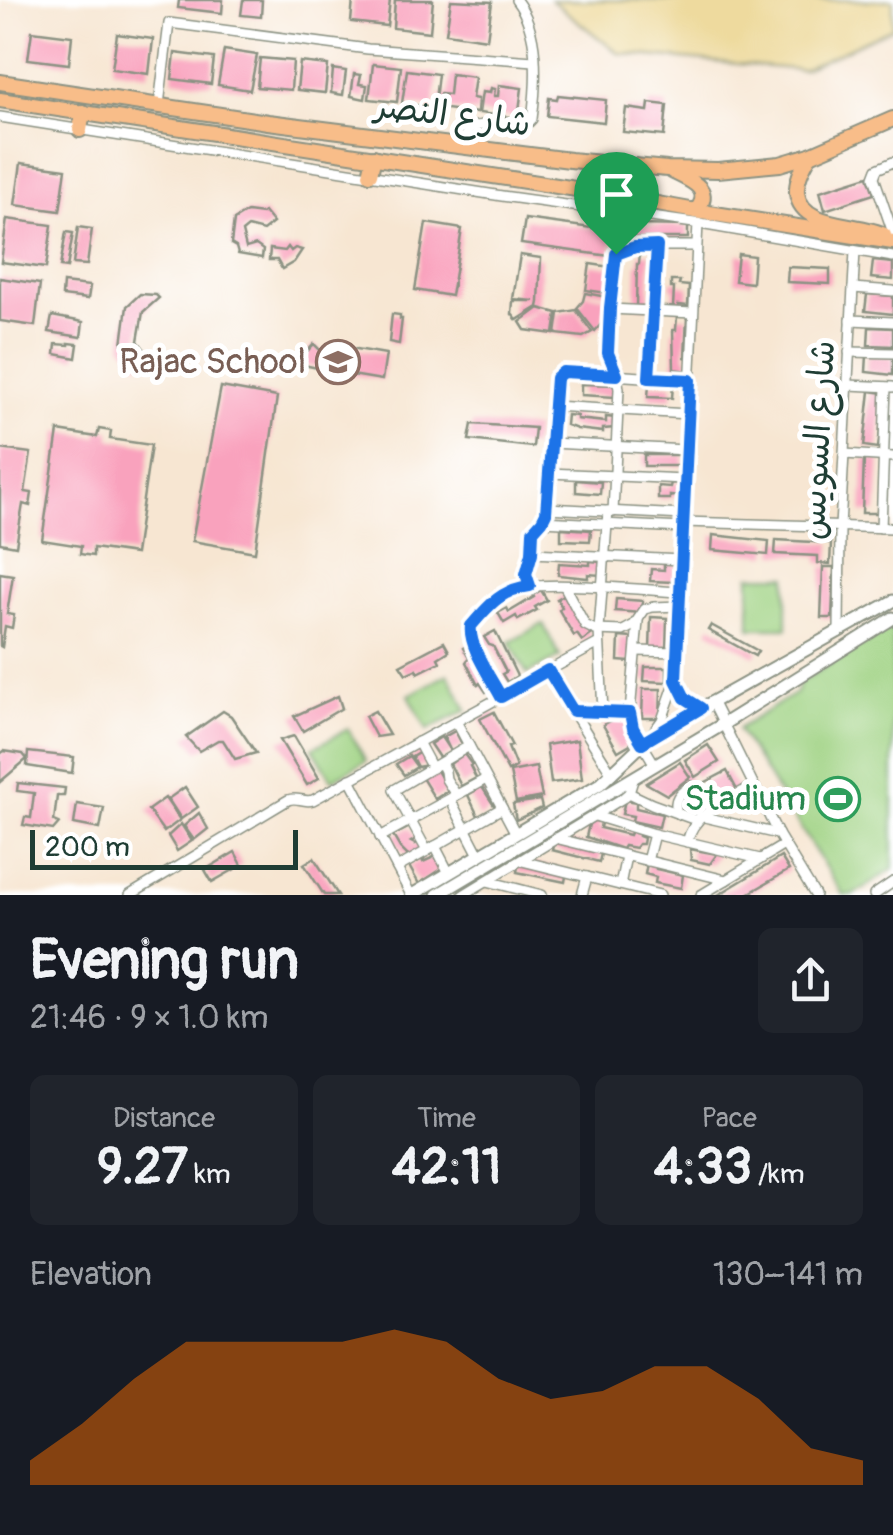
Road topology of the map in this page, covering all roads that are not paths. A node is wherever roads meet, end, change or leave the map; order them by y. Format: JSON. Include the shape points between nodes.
{"nodes":[{"id":1,"x":516,"y":0,"type":"edge"},
{"id":2,"x":534,"y":61,"type":"junction"},
{"id":3,"x":0,"y":82,"type":"edge"},
{"id":4,"x":0,"y":100,"type":"edge"},
{"id":5,"x":159,"y":106,"type":"junction"},
{"id":6,"x":83,"y":112,"type":"junction"},
{"id":7,"x":0,"y":118,"type":"edge"},
{"id":8,"x":893,"y":119,"type":"edge"},
{"id":9,"x":80,"y":130,"type":"junction"},
{"id":10,"x":458,"y":146,"type":"junction"},
{"id":11,"x":810,"y":155,"type":"junction"},
{"id":12,"x":374,"y":156,"type":"junction"},
{"id":13,"x":893,"y":162,"type":"edge"},
{"id":14,"x":667,"y":168,"type":"junction"},
{"id":15,"x":370,"y":174,"type":"junction"},
{"id":16,"x":893,"y":194,"type":"edge"},
{"id":17,"x":881,"y":198,"type":"junction"},
{"id":18,"x":621,"y":214,"type":"junction"},
{"id":19,"x":697,"y":217,"type":"junction"},
{"id":20,"x":892,"y":231,"type":"edge"},
{"id":21,"x":657,"y":246,"type":"junction"},
{"id":22,"x":696,"y":246,"type":"junction"},
{"id":23,"x":855,"y":251,"type":"junction"},
{"id":24,"x":616,"y":254,"type":"junction"},
{"id":25,"x":893,"y":257,"type":"edge"},
{"id":26,"x":853,"y":288,"type":"junction"},
{"id":27,"x":893,"y":291,"type":"edge"},
{"id":28,"x":610,"y":308,"type":"junction"},
{"id":29,"x":653,"y":311,"type":"junction"},
{"id":30,"x":692,"y":313,"type":"junction"},
{"id":31,"x":851,"y":320,"type":"junction"},
{"id":32,"x":893,"y":322,"type":"edge"},
{"id":33,"x":850,"y":352,"type":"junction"},
{"id":34,"x":893,"y":353,"type":"edge"},
{"id":35,"x":617,"y":375,"type":"junction"},
{"id":36,"x":649,"y":378,"type":"junction"},
{"id":37,"x":690,"y":380,"type":"junction"},
{"id":38,"x":848,"y":385,"type":"junction"},
{"id":39,"x":890,"y":387,"type":"edge"},
{"id":40,"x":553,"y":406,"type":"junction"},
{"id":41,"x":618,"y":410,"type":"junction"},
{"id":42,"x":688,"y":414,"type":"junction"},
{"id":43,"x":551,"y":442,"type":"junction"},
{"id":44,"x":616,"y":446,"type":"junction"},
{"id":45,"x":686,"y":450,"type":"junction"},
{"id":46,"x":844,"y":454,"type":"junction"},
{"id":47,"x":888,"y":457,"type":"edge"},
{"id":48,"x":549,"y":473,"type":"junction"},
{"id":49,"x":615,"y":476,"type":"junction"},
{"id":50,"x":685,"y":479,"type":"junction"},
{"id":51,"x":546,"y":508,"type":"junction"},
{"id":52,"x":611,"y":511,"type":"junction"},
{"id":53,"x":542,"y":521,"type":"junction"},
{"id":54,"x":683,"y":522,"type":"junction"},
{"id":55,"x":607,"y":524,"type":"junction"},
{"id":56,"x":840,"y":527,"type":"junction"},
{"id":57,"x":881,"y":528,"type":"junction"},
{"id":58,"x":893,"y":528,"type":"edge"},
{"id":59,"x":532,"y":553,"type":"junction"},
{"id":60,"x":605,"y":556,"type":"junction"},
{"id":61,"x":682,"y":560,"type":"junction"},
{"id":62,"x":530,"y":586,"type":"junction"},
{"id":63,"x":565,"y":587,"type":"junction"},
{"id":64,"x":602,"y":588,"type":"junction"},
{"id":65,"x":680,"y":592,"type":"junction"},
{"id":66,"x":893,"y":602,"type":"edge"},
{"id":67,"x":680,"y":606,"type":"junction"},
{"id":68,"x":893,"y":618,"type":"edge"},
{"id":69,"x":638,"y":621,"type":"junction"},
{"id":70,"x":599,"y":630,"type":"junction"},
{"id":71,"x":839,"y":632,"type":"junction"},
{"id":72,"x":598,"y":643,"type":"junction"},
{"id":73,"x":636,"y":650,"type":"junction"},
{"id":74,"x":678,"y":652,"type":"junction"},
{"id":75,"x":548,"y":670,"type":"junction"},
{"id":76,"x":676,"y":680,"type":"junction"},
{"id":77,"x":501,"y":697,"type":"junction"},
{"id":78,"x":707,"y":704,"type":"junction"},
{"id":79,"x":573,"y":711,"type":"junction"},
{"id":80,"x":603,"y":713,"type":"junction"},
{"id":81,"x":630,"y":713,"type":"junction"},
{"id":82,"x":456,"y":722,"type":"junction"},
{"id":83,"x":725,"y":723,"type":"junction"},
{"id":84,"x":646,"y":740,"type":"junction"},
{"id":85,"x":418,"y":742,"type":"junction"},
{"id":86,"x":469,"y":746,"type":"junction"},
{"id":87,"x":436,"y":765,"type":"junction"},
{"id":88,"x":655,"y":765,"type":"junction"},
{"id":89,"x":612,"y":774,"type":"junction"},
{"id":90,"x":634,"y":778,"type":"junction"},
{"id":91,"x":350,"y":779,"type":"junction"},
{"id":92,"x":486,"y":779,"type":"junction"},
{"id":93,"x":691,"y":786,"type":"dead end"},
{"id":94,"x":753,"y":786,"type":"junction"},
{"id":95,"x":629,"y":793,"type":"junction"},
{"id":96,"x":453,"y":797,"type":"junction"},
{"id":97,"x":502,"y":808,"type":"junction"},
{"id":98,"x":677,"y":813,"type":"junction"},
{"id":99,"x":594,"y":816,"type":"junction"},
{"id":100,"x":698,"y":818,"type":"junction"},
{"id":101,"x":410,"y":821,"type":"junction"},
{"id":102,"x":466,"y":828,"type":"junction"},
{"id":103,"x":516,"y":834,"type":"junction"},
{"id":104,"x":654,"y":834,"type":"junction"},
{"id":105,"x":778,"y":834,"type":"junction"},
{"id":106,"x":380,"y":837,"type":"junction"},
{"id":107,"x":555,"y":838,"type":"junction"},
{"id":108,"x":687,"y":842,"type":"junction"},
{"id":109,"x":784,"y":845,"type":"junction"},
{"id":110,"x":431,"y":848,"type":"junction"},
{"id":111,"x":480,"y":855,"type":"junction"},
{"id":112,"x":626,"y":856,"type":"junction"},
{"id":113,"x":760,"y":859,"type":"junction"},
{"id":114,"x":521,"y":860,"type":"junction"},
{"id":115,"x":647,"y":861,"type":"junction"},
{"id":116,"x":396,"y":868,"type":"junction"},
{"id":117,"x":449,"y":873,"type":"junction"},
{"id":118,"x":587,"y":877,"type":"junction"},
{"id":119,"x":726,"y":880,"type":"junction"},
{"id":120,"x":485,"y":882,"type":"junction"},
{"id":121,"x":893,"y":882,"type":"edge"},
{"id":122,"x":620,"y":885,"type":"junction"},
{"id":123,"x":879,"y":894,"type":"edge"},
{"id":124,"x":130,"y":895,"type":"edge"},
{"id":125,"x":412,"y":895,"type":"edge"},
{"id":126,"x":438,"y":895,"type":"edge"},
{"id":127,"x":463,"y":895,"type":"edge"},
{"id":128,"x":542,"y":895,"type":"edge"},
{"id":129,"x":582,"y":895,"type":"edge"},
{"id":130,"x":660,"y":895,"type":"edge"},
{"id":131,"x":701,"y":895,"type":"edge"},
{"id":132,"x":815,"y":895,"type":"edge"}],
"edges":[{"from":1,"to":2,"type":"street","via":[[526,12]]},
{"from":2,"to":5,"type":"street","via":[[368,49],[170,23]]},
{"from":2,"to":10,"type":"street","via":[[528,125],[475,127]]},
{"from":3,"to":5,"type":"main road","name":"شارع النصر"},
{"from":4,"to":6,"type":"main road","name":"شارع النصر"},
{"from":5,"to":10,"type":"main road","name":"شارع النصر"},
{"from":6,"to":9,"type":"main road"},
{"from":6,"to":12,"type":"main road","name":"شارع النصر"},
{"from":7,"to":9,"type":"street"},
{"from":8,"to":11,"type":"main road","name":"شارع النصر"},
{"from":9,"to":15,"type":"street"},
{"from":10,"to":14,"type":"main road","name":"شارع النصر"},
{"from":11,"to":14,"type":"main road","name":"شارع النصر","via":[[753,168]]},
{"from":11,"to":20,"type":"main road","via":[[797,194],[804,209],[816,218]]},
{"from":12,"to":15,"type":"main road"},
{"from":12,"to":19,"type":"main road","name":"شارع النصر"},
{"from":13,"to":17,"type":"street","via":[[874,173]]},
{"from":14,"to":19,"type":"main road","via":[[699,186]]},
{"from":15,"to":18,"type":"street"},
{"from":16,"to":17,"type":"street"},
{"from":17,"to":20,"type":"street"},
{"from":18,"to":19,"type":"street"},
{"from":18,"to":24,"type":"street"},
{"from":19,"to":20,"type":"main road","name":"شارع النصر"},
{"from":19,"to":22,"type":"street"},
{"from":19,"to":23,"type":"street"},
{"from":21,"to":22,"type":"street"},
{"from":21,"to":24,"type":"street"},
{"from":21,"to":29,"type":"street"},
{"from":22,"to":30,"type":"street"},
{"from":23,"to":25,"type":"street"},
{"from":23,"to":26,"type":"street","name":"شارع السويس"},
{"from":24,"to":28,"type":"street"},
{"from":26,"to":27,"type":"street"},
{"from":26,"to":31,"type":"street","name":"شارع السويس"},
{"from":28,"to":29,"type":"street"},
{"from":28,"to":35,"type":"street","via":[[608,353]]},
{"from":29,"to":30,"type":"street"},
{"from":29,"to":36,"type":"street"},
{"from":30,"to":37,"type":"street"},
{"from":31,"to":32,"type":"street"},
{"from":31,"to":33,"type":"street","name":"شارع السويس"},
{"from":33,"to":34,"type":"street"},
{"from":33,"to":38,"type":"street","name":"شارع السويس"},
{"from":35,"to":36,"type":"street"},
{"from":35,"to":40,"type":"street","via":[[558,374]]},
{"from":35,"to":41,"type":"street"},
{"from":36,"to":37,"type":"street"},
{"from":37,"to":42,"type":"street"},
{"from":38,"to":39,"type":"street"},
{"from":38,"to":46,"type":"street","name":"شارع السويس"},
{"from":39,"to":47,"type":"street"},
{"from":40,"to":41,"type":"street"},
{"from":40,"to":43,"type":"street"},
{"from":41,"to":42,"type":"street"},
{"from":41,"to":44,"type":"street"},
{"from":42,"to":45,"type":"street"},
{"from":43,"to":44,"type":"street"},
{"from":43,"to":48,"type":"street"},
{"from":44,"to":45,"type":"street"},
{"from":44,"to":49,"type":"street"},
{"from":45,"to":50,"type":"street"},
{"from":46,"to":47,"type":"street"},
{"from":46,"to":56,"type":"street","name":"شارع السويس"},
{"from":47,"to":57,"type":"street"},
{"from":48,"to":49,"type":"street"},
{"from":48,"to":51,"type":"street"},
{"from":49,"to":50,"type":"street"},
{"from":49,"to":52,"type":"street"},
{"from":50,"to":54,"type":"street"},
{"from":51,"to":52,"type":"street"},
{"from":51,"to":53,"type":"street"},
{"from":52,"to":54,"type":"street"},
{"from":52,"to":55,"type":"street"},
{"from":53,"to":55,"type":"street"},
{"from":53,"to":59,"type":"street","via":[[533,531]]},
{"from":54,"to":55,"type":"street"},
{"from":54,"to":56,"type":"street"},
{"from":54,"to":61,"type":"street"},
{"from":55,"to":60,"type":"street"},
{"from":56,"to":57,"type":"street"},
{"from":56,"to":71,"type":"street","name":"شارع السويس"},
{"from":57,"to":58,"type":"street"},
{"from":59,"to":60,"type":"street"},
{"from":59,"to":62,"type":"street"},
{"from":60,"to":61,"type":"street"},
{"from":60,"to":64,"type":"street"},
{"from":61,"to":65,"type":"street"},
{"from":62,"to":63,"type":"street"},
{"from":62,"to":77,"type":"street","via":[[505,592],[471,626],[472,642]]},
{"from":63,"to":64,"type":"street"},
{"from":63,"to":70,"type":"street","via":[[585,624]]},
{"from":64,"to":65,"type":"street"},
{"from":64,"to":70,"type":"street"},
{"from":65,"to":67,"type":"street"},
{"from":66,"to":71,"type":"street"},
{"from":67,"to":69,"type":"street","via":[[653,606]]},
{"from":67,"to":74,"type":"street"},
{"from":68,"to":83,"type":"street"},
{"from":69,"to":70,"type":"street","via":[[623,630]]},
{"from":69,"to":73,"type":"street"},
{"from":70,"to":72,"type":"street"},
{"from":71,"to":78,"type":"street"},
{"from":72,"to":75,"type":"street"},
{"from":72,"to":80,"type":"street"},
{"from":73,"to":74,"type":"street"},
{"from":73,"to":81,"type":"street"},
{"from":74,"to":76,"type":"street"},
{"from":75,"to":77,"type":"street"},
{"from":75,"to":79,"type":"street"},
{"from":76,"to":78,"type":"street","via":[[685,698]]},
{"from":76,"to":84,"type":"street","via":[[662,720]]},
{"from":77,"to":82,"type":"street"},
{"from":78,"to":83,"type":"street"},
{"from":78,"to":84,"type":"street"},
{"from":79,"to":80,"type":"street"},
{"from":79,"to":89,"type":"street"},
{"from":80,"to":81,"type":"street"},
{"from":81,"to":84,"type":"street","via":[[633,728]]},
{"from":82,"to":85,"type":"street"},
{"from":82,"to":86,"type":"street"},
{"from":83,"to":88,"type":"street"},
{"from":83,"to":94,"type":"street"},
{"from":84,"to":88,"type":"street"},
{"from":84,"to":89,"type":"street"},
{"from":85,"to":87,"type":"street"},
{"from":85,"to":91,"type":"street"},
{"from":86,"to":87,"type":"street"},
{"from":86,"to":92,"type":"street"},
{"from":87,"to":96,"type":"street","via":[[445,771]]},
{"from":87,"to":101,"type":"street","via":[[394,790]]},
{"from":88,"to":90,"type":"street"},
{"from":89,"to":103,"type":"street"},
{"from":90,"to":95,"type":"street"},
{"from":90,"to":126,"type":"street"},
{"from":91,"to":106,"type":"street"},
{"from":91,"to":124,"type":"street","via":[[313,800],[292,799]]},
{"from":92,"to":96,"type":"street"},
{"from":92,"to":97,"type":"street"},
{"from":93,"to":98,"type":"street","via":[[676,798]]},
{"from":94,"to":100,"type":"street"},
{"from":94,"to":105,"type":"street"},
{"from":95,"to":98,"type":"street"},
{"from":95,"to":99,"type":"street"},
{"from":96,"to":101,"type":"street"},
{"from":96,"to":102,"type":"street"},
{"from":97,"to":102,"type":"street"},
{"from":97,"to":103,"type":"street"},
{"from":98,"to":100,"type":"street"},
{"from":99,"to":104,"type":"street"},
{"from":99,"to":107,"type":"street"},
{"from":100,"to":105,"type":"street"},
{"from":100,"to":108,"type":"street"},
{"from":101,"to":106,"type":"street"},
{"from":101,"to":110,"type":"street"},
{"from":102,"to":110,"type":"street"},
{"from":102,"to":111,"type":"street"},
{"from":103,"to":111,"type":"street"},
{"from":104,"to":108,"type":"street"},
{"from":104,"to":115,"type":"street"},
{"from":105,"to":109,"type":"street"},
{"from":106,"to":116,"type":"street"},
{"from":107,"to":112,"type":"street"},
{"from":107,"to":114,"type":"street"},
{"from":108,"to":113,"type":"street"},
{"from":109,"to":113,"type":"street"},
{"from":109,"to":132,"type":"street"},
{"from":110,"to":116,"type":"street"},
{"from":110,"to":117,"type":"street"},
{"from":111,"to":117,"type":"street"},
{"from":112,"to":115,"type":"street"},
{"from":112,"to":122,"type":"street"},
{"from":113,"to":119,"type":"street"},
{"from":114,"to":118,"type":"street"},
{"from":114,"to":120,"type":"street"},
{"from":115,"to":119,"type":"street"},
{"from":116,"to":125,"type":"street"},
{"from":117,"to":125,"type":"street"},
{"from":118,"to":122,"type":"street"},
{"from":118,"to":129,"type":"street"},
{"from":119,"to":131,"type":"street"},
{"from":120,"to":127,"type":"street"},
{"from":120,"to":128,"type":"street"},
{"from":121,"to":123,"type":"street"},
{"from":122,"to":130,"type":"street"}]}
